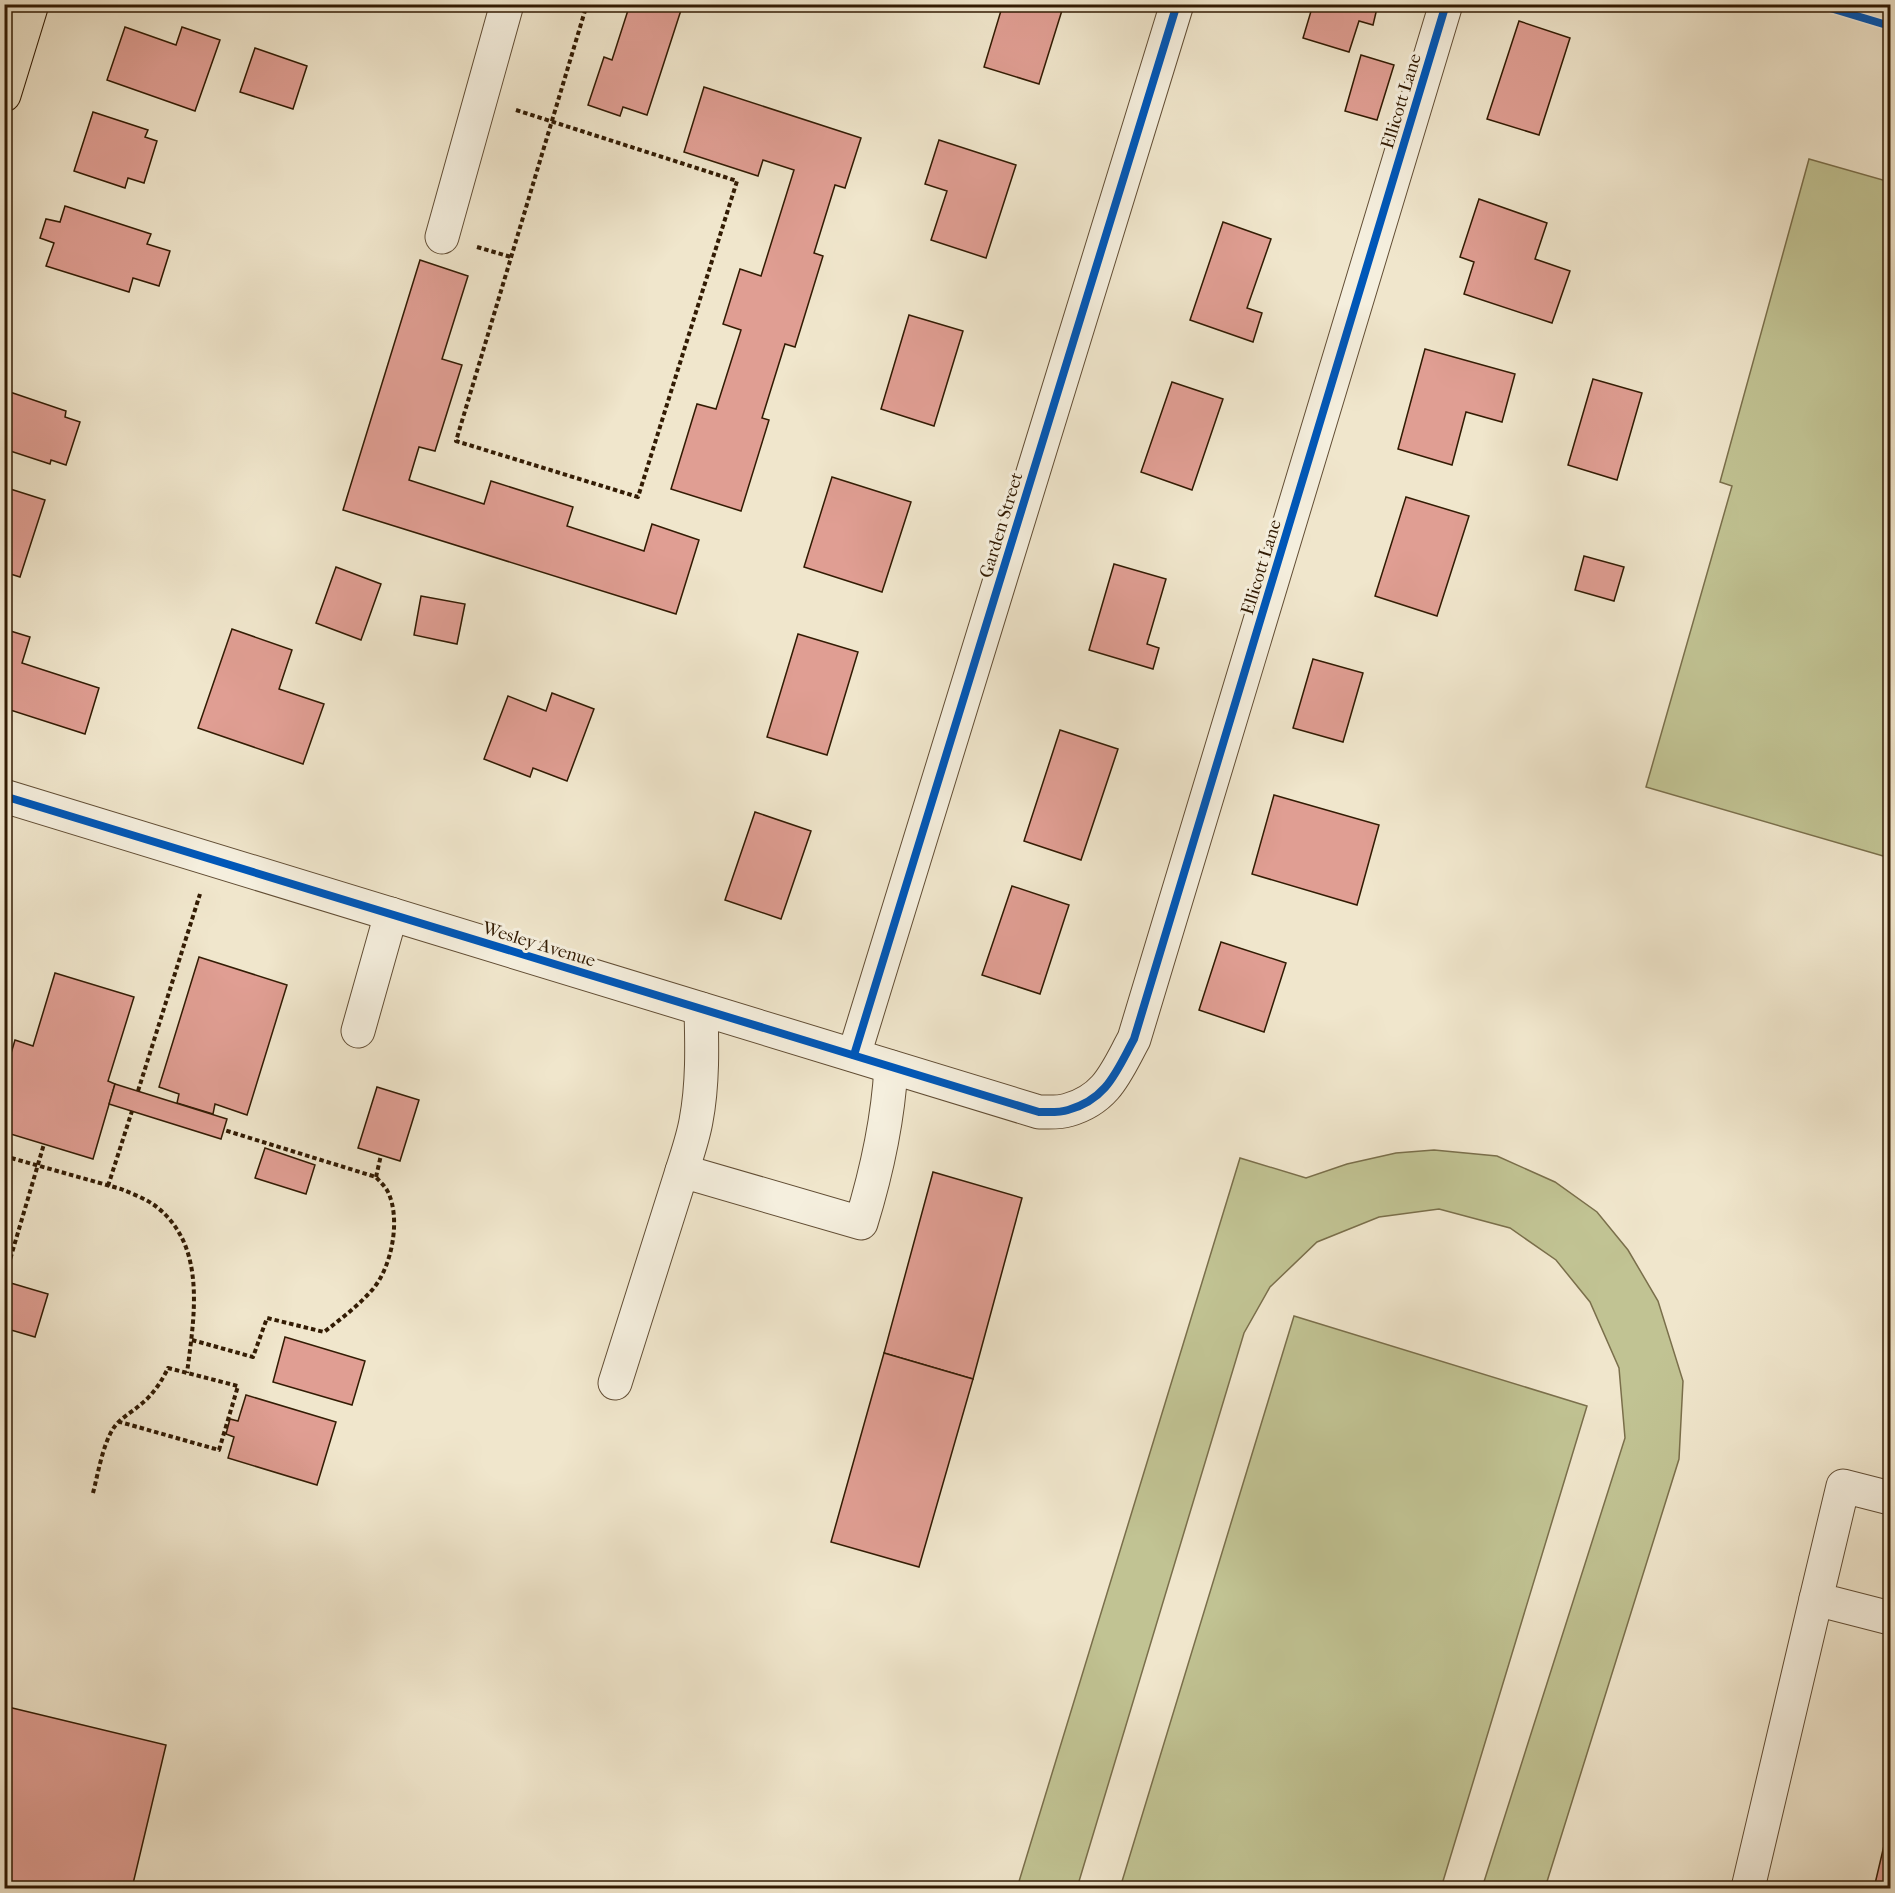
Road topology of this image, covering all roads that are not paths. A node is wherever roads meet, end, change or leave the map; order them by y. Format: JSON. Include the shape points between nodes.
{"nodes":[{"id":1,"x":32,"y":4,"type":"edge"},
{"id":2,"x":507,"y":4,"type":"edge"},
{"id":3,"x":1177,"y":4,"type":"edge"},
{"id":4,"x":1446,"y":4,"type":"edge"},
{"id":5,"x":4,"y":95,"type":"edge"},
{"id":6,"x":442,"y":237,"type":"dead end"},
{"id":7,"x":4,"y":796,"type":"edge"},
{"id":8,"x":391,"y":914,"type":"junction"},
{"id":9,"x":701,"y":1009,"type":"junction"},
{"id":10,"x":358,"y":1031,"type":"dead end"},
{"id":11,"x":854,"y":1055,"type":"junction"},
{"id":12,"x":891,"y":1067,"type":"junction"},
{"id":13,"x":1066,"y":1111,"type":"joint"},
{"id":14,"x":682,"y":1171,"type":"junction"},
{"id":15,"x":615,"y":1383,"type":"dead end"},
{"id":16,"x":1890,"y":1498,"type":"edge"},
{"id":17,"x":1816,"y":1599,"type":"junction"},
{"id":18,"x":1890,"y":1618,"type":"edge"},
{"id":19,"x":1748,"y":1888,"type":"edge"}],
"edges":[{"from":1,"to":5,"type":"main road"},
{"from":2,"to":6,"type":"street"},
{"from":3,"to":11,"type":"street","name":"Garden Street"},
{"from":4,"to":13,"type":"street","name":"Ellicott Lane","via":[[1134,1039],[1111,1082],[1091,1101]]},
{"from":7,"to":8,"type":"street","name":"Wesley Avenue"},
{"from":8,"to":9,"type":"street","name":"Wesley Avenue"},
{"from":8,"to":10,"type":"street"},
{"from":9,"to":11,"type":"street","name":"Wesley Avenue"},
{"from":9,"to":14,"type":"street","via":[[702,1065],[696,1122]]},
{"from":11,"to":12,"type":"street","name":"Wesley Avenue"},
{"from":12,"to":13,"type":"street","name":"Wesley Avenue","via":[[1039,1112]]},
{"from":12,"to":14,"type":"street","via":[[884,1137],[861,1223]]},
{"from":14,"to":15,"type":"street"},
{"from":16,"to":17,"type":"street","via":[[1843,1486]]},
{"from":17,"to":18,"type":"street"},
{"from":17,"to":19,"type":"street"}]}
